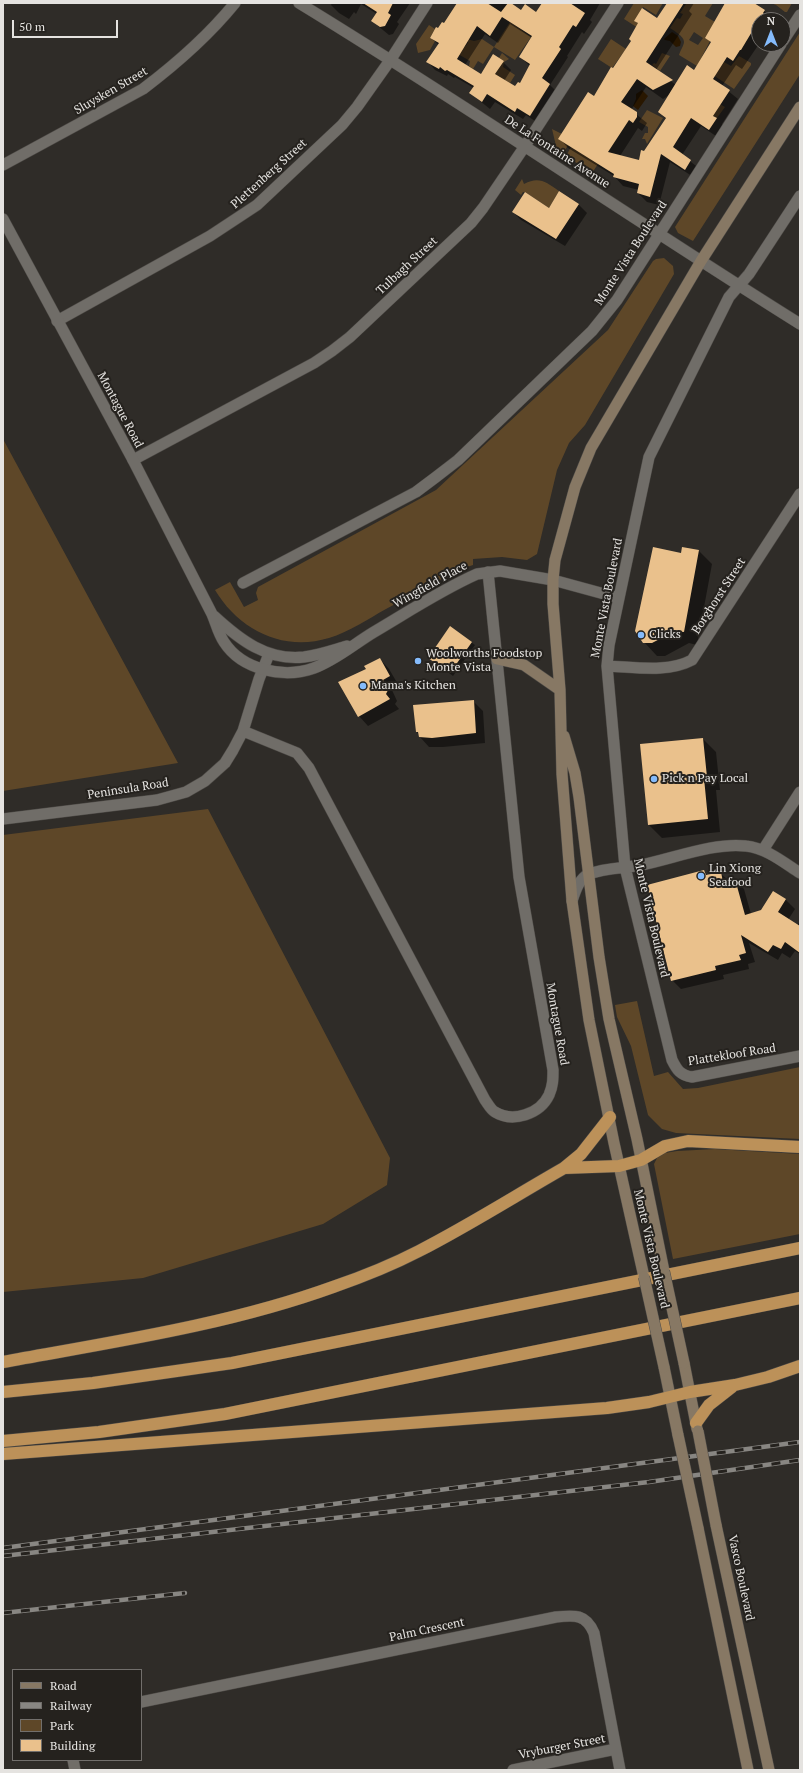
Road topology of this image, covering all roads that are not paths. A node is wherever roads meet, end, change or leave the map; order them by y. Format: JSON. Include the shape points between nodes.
{"nodes":[{"id":1,"x":235,"y":3,"type":"edge"},
{"id":2,"x":299,"y":3,"type":"edge"},
{"id":3,"x":427,"y":3,"type":"edge"},
{"id":4,"x":618,"y":3,"type":"edge"},
{"id":5,"x":800,"y":15,"type":"edge"},
{"id":6,"x":791,"y":29,"type":"edge"},
{"id":7,"x":776,"y":52,"type":"edge"},
{"id":8,"x":392,"y":60,"type":"junction"},
{"id":9,"x":800,"y":107,"type":"edge"},
{"id":10,"x":525,"y":146,"type":"junction"},
{"id":11,"x":3,"y":165,"type":"edge"},
{"id":12,"x":800,"y":196,"type":"edge"},
{"id":13,"x":3,"y":219,"type":"edge"},
{"id":14,"x":659,"y":234,"type":"junction"},
{"id":15,"x":701,"y":261,"type":"junction"},
{"id":16,"x":738,"y":286,"type":"junction"},
{"id":17,"x":57,"y":321,"type":"junction"},
{"id":18,"x":800,"y":324,"type":"edge"},
{"id":19,"x":133,"y":460,"type":"junction"},
{"id":20,"x":800,"y":494,"type":"edge"},
{"id":21,"x":488,"y":572,"type":"junction"},
{"id":22,"x":553,"y":580,"type":"junction"},
{"id":23,"x":243,"y":583,"type":"dead end"},
{"id":24,"x":619,"y":598,"type":"junction"},
{"id":25,"x":212,"y":614,"type":"junction"},
{"id":26,"x":353,"y":644,"type":"junction"},
{"id":27,"x":269,"y":654,"type":"junction"},
{"id":28,"x":497,"y":659,"type":"junction"},
{"id":29,"x":607,"y":666,"type":"junction"},
{"id":30,"x":264,"y":670,"type":"junction"},
{"id":31,"x":560,"y":690,"type":"junction"},
{"id":32,"x":562,"y":727,"type":"junction"},
{"id":33,"x":243,"y":731,"type":"junction"},
{"id":34,"x":800,"y":792,"type":"edge"},
{"id":35,"x":3,"y":819,"type":"edge"},
{"id":36,"x":763,"y":850,"type":"junction"},
{"id":37,"x":625,"y":867,"type":"junction"},
{"id":38,"x":800,"y":873,"type":"edge"},
{"id":39,"x":588,"y":874,"type":"junction"},
{"id":40,"x":572,"y":901,"type":"junction"},
{"id":41,"x":800,"y":1056,"type":"edge"},
{"id":42,"x":674,"y":1065,"type":"joint"},
{"id":43,"x":610,"y":1117,"type":"junction"},
{"id":44,"x":800,"y":1147,"type":"edge"},
{"id":45,"x":641,"y":1160,"type":"junction"},
{"id":46,"x":619,"y":1166,"type":"junction"},
{"id":47,"x":564,"y":1168,"type":"junction"},
{"id":48,"x":800,"y":1248,"type":"edge"},
{"id":49,"x":800,"y":1298,"type":"edge"},
{"id":50,"x":3,"y":1362,"type":"edge"},
{"id":51,"x":800,"y":1366,"type":"edge"},
{"id":52,"x":735,"y":1385,"type":"junction"},
{"id":53,"x":3,"y":1392,"type":"edge"},
{"id":54,"x":690,"y":1392,"type":"junction"},
{"id":55,"x":670,"y":1397,"type":"junction"},
{"id":56,"x":697,"y":1427,"type":"junction"},
{"id":57,"x":3,"y":1441,"type":"edge"},
{"id":58,"x":3,"y":1454,"type":"edge"},
{"id":59,"x":142,"y":1702,"type":"edge"},
{"id":60,"x":616,"y":1750,"type":"junction"},
{"id":61,"x":513,"y":1770,"type":"edge"},
{"id":62,"x":620,"y":1770,"type":"edge"},
{"id":63,"x":748,"y":1770,"type":"edge"},
{"id":64,"x":769,"y":1770,"type":"edge"}],
"edges":[{"from":1,"to":11,"type":"street","name":"Sluysken Street","via":[[219,23],[143,89]]},
{"from":2,"to":8,"type":"street","name":"De La Fontaine Avenue"},
{"from":3,"to":8,"type":"street","name":"Plettenberg Street"},
{"from":4,"to":10,"type":"street","name":"Tulbagh Street"},
{"from":5,"to":6,"type":"street"},
{"from":7,"to":14,"type":"street","name":"Monte Vista Boulevard"},
{"from":8,"to":10,"type":"street","name":"De La Fontaine Avenue"},
{"from":8,"to":17,"type":"street","name":"Plettenberg Street","via":[[342,125],[257,205],[210,236]]},
{"from":9,"to":15,"type":"main road","name":"Monte Vista Boulevard"},
{"from":10,"to":14,"type":"street","name":"De La Fontaine Avenue"},
{"from":10,"to":19,"type":"street","name":"Tulbagh Street","via":[[471,223],[338,346],[314,363]]},
{"from":12,"to":16,"type":"street","name":"Monte Vista Boulevard","via":[[749,274]]},
{"from":13,"to":17,"type":"street","name":"Montague Road"},
{"from":14,"to":15,"type":"street","name":"De La Fontaine Avenue"},
{"from":14,"to":23,"type":"street","name":"Monte Vista Boulevard","via":[[618,300],[596,326],[458,460],[416,492]]},
{"from":15,"to":16,"type":"street","name":"De La Fontaine Avenue"},
{"from":15,"to":22,"type":"main road","name":"Monte Vista Boulevard","via":[[592,448],[575,487],[555,560]]},
{"from":16,"to":18,"type":"street","name":"De La Fontaine Avenue"},
{"from":16,"to":24,"type":"street","name":"Monte Vista Boulevard","via":[[729,297],[649,457]]},
{"from":17,"to":19,"type":"street","name":"Montague Road"},
{"from":19,"to":25,"type":"street","name":"Montague Road"},
{"from":20,"to":29,"type":"street","name":"Borghorst Street","via":[[692,660],[682,666]]},
{"from":21,"to":22,"type":"street","name":"Wingfield Place","via":[[500,571]]},
{"from":21,"to":26,"type":"street","name":"Wingfield Place","via":[[464,580]]},
{"from":21,"to":28,"type":"street","name":"Montague Road"},
{"from":22,"to":24,"type":"street","name":"Wingfield Place"},
{"from":22,"to":31,"type":"main road","name":"Monte Vista Boulevard"},
{"from":24,"to":29,"type":"street","name":"Monte Vista Boulevard"},
{"from":25,"to":27,"type":"street","name":"Montague Road","via":[[240,638]]},
{"from":25,"to":30,"type":"street","name":"Montague Road","via":[[218,631],[235,654]]},
{"from":26,"to":27,"type":"street","name":"Wingfield Place","via":[[304,657]]},
{"from":26,"to":30,"type":"street","name":"Wingfield Place","via":[[333,660],[314,668],[293,672]]},
{"from":27,"to":30,"type":"street","name":"Peninsula Road"},
{"from":28,"to":31,"type":"main road","via":[[524,666]]},
{"from":28,"to":33,"type":"street","name":"Montague Road","via":[[519,877],[553,1084],[542,1105],[533,1112],[521,1116],[512,1117],[494,1112],[485,1100],[304,760],[286,747]]},
{"from":29,"to":37,"type":"street","name":"Monte Vista Boulevard"},
{"from":30,"to":33,"type":"street","name":"Peninsula Road"},
{"from":31,"to":32,"type":"main road","name":"Monte Vista Boulevard"},
{"from":32,"to":39,"type":"main road","name":"Monte Vista Boulevard","via":[[576,779]]},
{"from":32,"to":40,"type":"main road","name":"Monte Vista Boulevard","via":[[562,774]]},
{"from":33,"to":35,"type":"street","name":"Peninsula Road","via":[[224,763],[205,781],[186,792],[157,800]]},
{"from":34,"to":36,"type":"street"},
{"from":36,"to":37,"type":"street","via":[[745,846],[725,846]]},
{"from":36,"to":38,"type":"street"},
{"from":37,"to":39,"type":"street"},
{"from":37,"to":42,"type":"street","name":"Monte Vista Boulevard"},
{"from":39,"to":40,"type":"street","via":[[578,884]]},
{"from":39,"to":45,"type":"main road","name":"Monte Vista Boulevard","via":[[609,1019]]},
{"from":40,"to":43,"type":"main road","name":"Monte Vista Boulevard","via":[[589,1020]]},
{"from":41,"to":42,"type":"street","name":"Plattekloof Road","via":[[692,1077],[684,1076]]},
{"from":43,"to":46,"type":"main road","name":"Monte Vista Boulevard"},
{"from":43,"to":47,"type":"highway","via":[[581,1154]]},
{"from":44,"to":45,"type":"highway","via":[[688,1141],[665,1146]]},
{"from":45,"to":46,"type":"highway"},
{"from":45,"to":54,"type":"main road","name":"Monte Vista Boulevard","bridge":true},
{"from":46,"to":47,"type":"highway"},
{"from":46,"to":55,"type":"main road","name":"Monte Vista Boulevard","bridge":true},
{"from":47,"to":50,"type":"highway","via":[[419,1252],[332,1288],[255,1312]]},
{"from":48,"to":53,"type":"highway","via":[[232,1363],[112,1381]]},
{"from":49,"to":57,"type":"highway","via":[[225,1414],[98,1432]]},
{"from":51,"to":52,"type":"highway"},
{"from":52,"to":54,"type":"highway"},
{"from":52,"to":56,"type":"highway","via":[[709,1405]]},
{"from":54,"to":55,"type":"highway"},
{"from":54,"to":56,"type":"main road","name":"Vasco Boulevard"},
{"from":55,"to":58,"type":"highway","via":[[607,1408]]},
{"from":55,"to":63,"type":"main road","bridge":true},
{"from":56,"to":64,"type":"main road","name":"Vasco Boulevard","bridge":true},
{"from":59,"to":60,"type":"street","name":"Palm Crescent","via":[[571,1615],[587,1620],[591,1624]]},
{"from":60,"to":61,"type":"street","name":"Vryburger Street"},
{"from":60,"to":62,"type":"street"}]}
